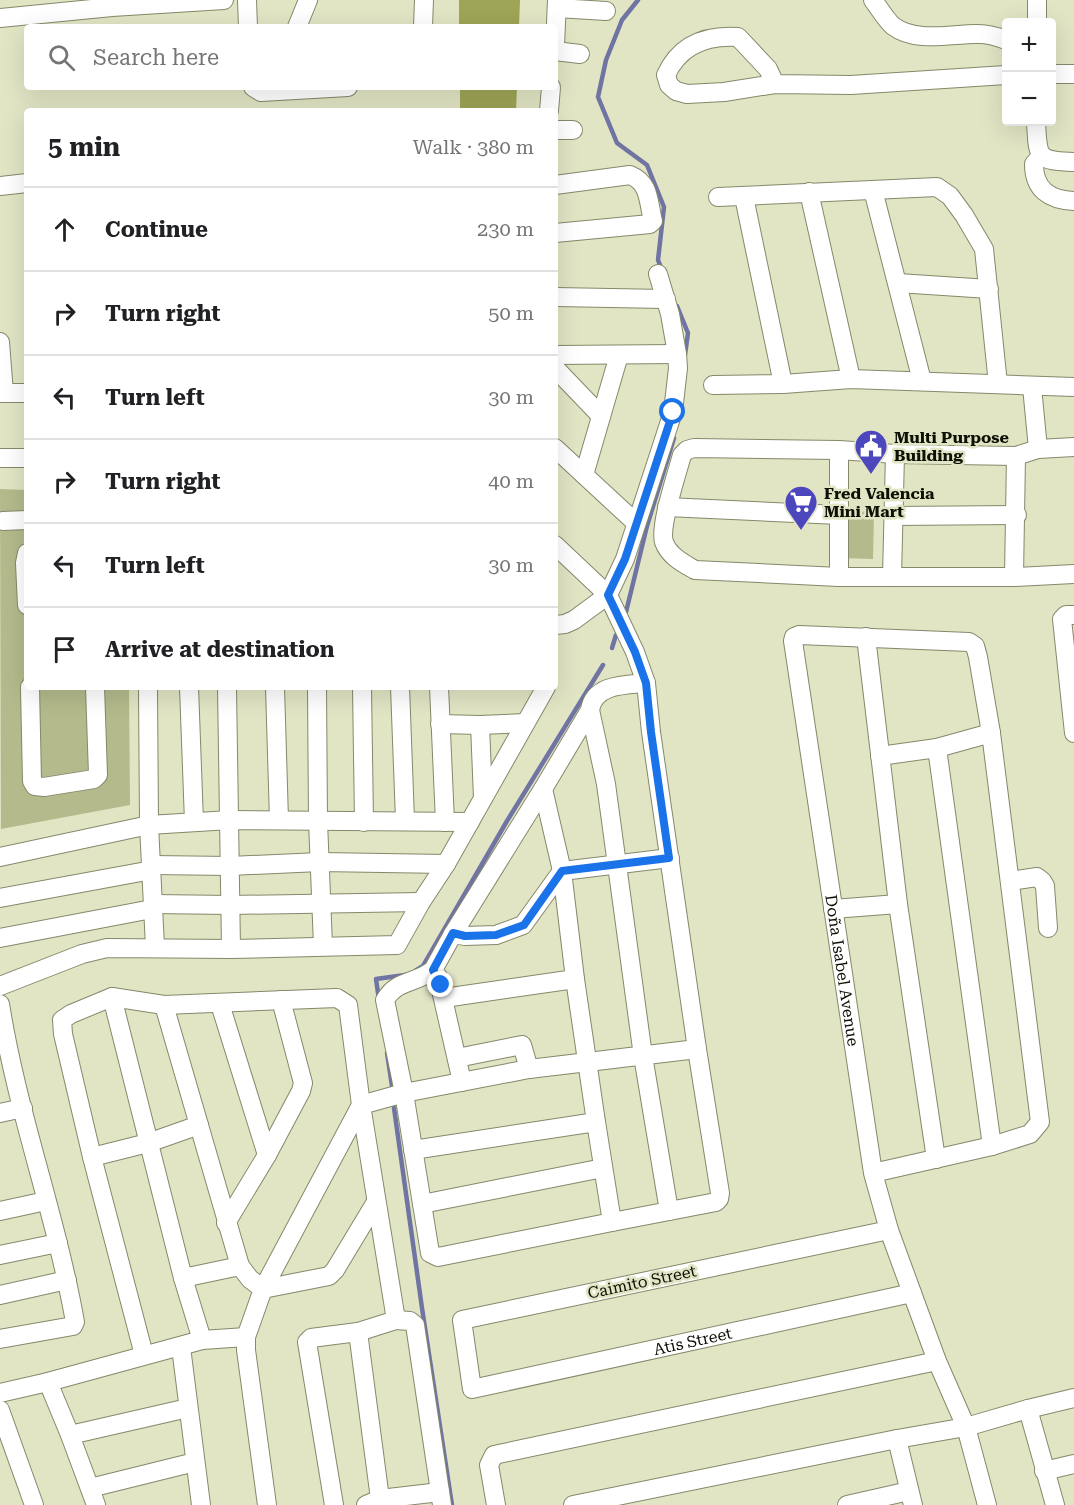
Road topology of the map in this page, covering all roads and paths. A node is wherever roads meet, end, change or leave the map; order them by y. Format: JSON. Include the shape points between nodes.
{"nodes":[{"id":1,"x":224,"y":0,"type":"edge"},
{"id":2,"x":248,"y":0,"type":"edge"},
{"id":3,"x":308,"y":0,"type":"edge"},
{"id":4,"x":424,"y":0,"type":"edge"},
{"id":5,"x":873,"y":0,"type":"edge"},
{"id":6,"x":1037,"y":0,"type":"edge"},
{"id":7,"x":161,"y":2,"type":"edge"},
{"id":8,"x":111,"y":4,"type":"edge"},
{"id":9,"x":557,"y":4,"type":"edge"},
{"id":10,"x":59,"y":6,"type":"edge"},
{"id":11,"x":18,"y":8,"type":"edge"},
{"id":12,"x":606,"y":11,"type":"dead end"},
{"id":13,"x":0,"y":18,"type":"edge"},
{"id":14,"x":1037,"y":18,"type":"edge"},
{"id":15,"x":248,"y":24,"type":"edge"},
{"id":16,"x":298,"y":24,"type":"edge"},
{"id":17,"x":423,"y":24,"type":"edge"},
{"id":18,"x":556,"y":24,"type":"edge"},
{"id":19,"x":1002,"y":38,"type":"edge"},
{"id":20,"x":558,"y":51,"type":"edge"},
{"id":21,"x":580,"y":54,"type":"dead end"},
{"id":22,"x":1056,"y":74,"type":"edge"},
{"id":23,"x":1074,"y":74,"type":"edge"},
{"id":24,"x":1002,"y":75,"type":"edge"},
{"id":25,"x":775,"y":84,"type":"junction"},
{"id":26,"x":258,"y":90,"type":"edge"},
{"id":27,"x":296,"y":90,"type":"edge"},
{"id":28,"x":551,"y":90,"type":"edge"},
{"id":29,"x":549,"y":108,"type":"edge"},
{"id":30,"x":1036,"y":126,"type":"edge"},
{"id":31,"x":1041,"y":156,"type":"junction"},
{"id":32,"x":1074,"y":162,"type":"edge"},
{"id":33,"x":24,"y":183,"type":"edge"},
{"id":34,"x":558,"y":185,"type":"edge"},
{"id":35,"x":0,"y":186,"type":"edge"},
{"id":36,"x":873,"y":190,"type":"junction"},
{"id":37,"x":809,"y":192,"type":"junction"},
{"id":38,"x":718,"y":197,"type":"dead end"},
{"id":39,"x":744,"y":197,"type":"junction"},
{"id":40,"x":1074,"y":201,"type":"edge"},
{"id":41,"x":558,"y":233,"type":"edge"},
{"id":42,"x":658,"y":274,"type":"dead end"},
{"id":43,"x":898,"y":283,"type":"junction"},
{"id":44,"x":989,"y":289,"type":"junction"},
{"id":45,"x":558,"y":297,"type":"edge"},
{"id":46,"x":666,"y":298,"type":"junction"},
{"id":47,"x":0,"y":342,"type":"edge"},
{"id":48,"x":677,"y":354,"type":"junction"},
{"id":49,"x":558,"y":355,"type":"edge"},
{"id":50,"x":620,"y":355,"type":"junction"},
{"id":51,"x":558,"y":371,"type":"edge"},
{"id":52,"x":852,"y":379,"type":"junction"},
{"id":53,"x":922,"y":381,"type":"junction"},
{"id":54,"x":783,"y":384,"type":"junction"},
{"id":55,"x":998,"y":384,"type":"junction"},
{"id":56,"x":713,"y":385,"type":"dead end"},
{"id":57,"x":1032,"y":387,"type":"junction"},
{"id":58,"x":1074,"y":387,"type":"edge"},
{"id":59,"x":2,"y":393,"type":"edge"},
{"id":60,"x":24,"y":393,"type":"edge"},
{"id":61,"x":601,"y":416,"type":"junction"},
{"id":62,"x":1074,"y":447,"type":"edge"},
{"id":63,"x":1038,"y":448,"type":"junction"},
{"id":64,"x":839,"y":450,"type":"junction"},
{"id":65,"x":558,"y":451,"type":"edge"},
{"id":66,"x":895,"y":454,"type":"junction"},
{"id":67,"x":1016,"y":456,"type":"junction"},
{"id":68,"x":0,"y":458,"type":"edge"},
{"id":69,"x":24,"y":458,"type":"edge"},
{"id":70,"x":584,"y":475,"type":"junction"},
{"id":71,"x":667,"y":507,"type":"junction"},
{"id":72,"x":839,"y":515,"type":"junction"},
{"id":73,"x":1017,"y":515,"type":"junction"},
{"id":74,"x":893,"y":516,"type":"junction"},
{"id":75,"x":3,"y":520,"type":"dead end"},
{"id":76,"x":24,"y":520,"type":"edge"},
{"id":77,"x":636,"y":523,"type":"junction"},
{"id":78,"x":558,"y":548,"type":"edge"},
{"id":79,"x":1074,"y":574,"type":"edge"},
{"id":80,"x":839,"y":577,"type":"junction"},
{"id":81,"x":892,"y":577,"type":"junction"},
{"id":82,"x":1014,"y":577,"type":"junction"},
{"id":83,"x":608,"y":595,"type":"junction"},
{"id":84,"x":1074,"y":615,"type":"edge"},
{"id":85,"x":558,"y":625,"type":"edge"},
{"id":86,"x":866,"y":637,"type":"junction"},
{"id":87,"x":1071,"y":678,"type":"edge"},
{"id":88,"x":646,"y":683,"type":"junction"},
{"id":89,"x":30,"y":690,"type":"edge"},
{"id":90,"x":95,"y":690,"type":"edge"},
{"id":91,"x":148,"y":690,"type":"edge"},
{"id":92,"x":189,"y":690,"type":"edge"},
{"id":93,"x":227,"y":690,"type":"edge"},
{"id":94,"x":275,"y":690,"type":"edge"},
{"id":95,"x":317,"y":690,"type":"edge"},
{"id":96,"x":362,"y":690,"type":"edge"},
{"id":97,"x":400,"y":690,"type":"edge"},
{"id":98,"x":439,"y":690,"type":"edge"},
{"id":99,"x":544,"y":690,"type":"edge"},
{"id":100,"x":590,"y":710,"type":"junction"},
{"id":101,"x":525,"y":723,"type":"junction"},
{"id":102,"x":440,"y":724,"type":"junction"},
{"id":103,"x":480,"y":725,"type":"junction"},
{"id":104,"x":991,"y":733,"type":"junction"},
{"id":105,"x":1074,"y":733,"type":"edge"},
{"id":106,"x":937,"y":748,"type":"junction"},
{"id":107,"x":880,"y":756,"type":"junction"},
{"id":108,"x":543,"y":789,"type":"junction"},
{"id":109,"x":483,"y":798,"type":"junction"},
{"id":110,"x":279,"y":819,"type":"junction"},
{"id":111,"x":230,"y":820,"type":"junction"},
{"id":112,"x":405,"y":820,"type":"junction"},
{"id":113,"x":318,"y":821,"type":"junction"},
{"id":114,"x":194,"y":822,"type":"junction"},
{"id":115,"x":364,"y":822,"type":"junction"},
{"id":116,"x":445,"y":822,"type":"junction"},
{"id":117,"x":470,"y":822,"type":"junction"},
{"id":118,"x":149,"y":825,"type":"junction"},
{"id":119,"x":0,"y":857,"type":"edge"},
{"id":120,"x":669,"y":858,"type":"junction"},
{"id":121,"x":320,"y":862,"type":"junction"},
{"id":122,"x":617,"y":863,"type":"junction"},
{"id":123,"x":446,"y":864,"type":"junction"},
{"id":124,"x":230,"y":866,"type":"junction"},
{"id":125,"x":152,"y":867,"type":"junction"},
{"id":126,"x":562,"y":871,"type":"junction"},
{"id":127,"x":1010,"y":881,"type":"junction"},
{"id":128,"x":0,"y":898,"type":"edge"},
{"id":129,"x":421,"y":902,"type":"junction"},
{"id":130,"x":322,"y":903,"type":"junction"},
{"id":131,"x":898,"y":904,"type":"junction"},
{"id":132,"x":231,"y":905,"type":"junction"},
{"id":133,"x":153,"y":907,"type":"junction"},
{"id":134,"x":833,"y":909,"type":"junction"},
{"id":135,"x":1048,"y":928,"type":"dead end"},
{"id":136,"x":453,"y":933,"type":"junction"},
{"id":137,"x":0,"y":938,"type":"edge"},
{"id":138,"x":323,"y":946,"type":"junction"},
{"id":139,"x":155,"y":947,"type":"junction"},
{"id":140,"x":231,"y":949,"type":"junction"},
{"id":141,"x":433,"y":970,"type":"junction"},
{"id":142,"x":575,"y":980,"type":"junction"},
{"id":143,"x":0,"y":986,"type":"edge"},
{"id":144,"x":112,"y":998,"type":"junction"},
{"id":145,"x":444,"y":998,"type":"junction"},
{"id":146,"x":281,"y":1000,"type":"junction"},
{"id":147,"x":0,"y":1004,"type":"edge"},
{"id":148,"x":220,"y":1004,"type":"junction"},
{"id":149,"x":164,"y":1005,"type":"junction"},
{"id":150,"x":2,"y":1031,"type":"edge"},
{"id":151,"x":697,"y":1049,"type":"junction"},
{"id":152,"x":644,"y":1056,"type":"junction"},
{"id":153,"x":457,"y":1058,"type":"junction"},
{"id":154,"x":588,"y":1063,"type":"junction"},
{"id":155,"x":6,"y":1068,"type":"edge"},
{"id":156,"x":529,"y":1070,"type":"junction"},
{"id":157,"x":462,"y":1082,"type":"junction"},
{"id":158,"x":404,"y":1093,"type":"junction"},
{"id":159,"x":362,"y":1105,"type":"junction"},
{"id":160,"x":23,"y":1108,"type":"junction"},
{"id":161,"x":0,"y":1113,"type":"edge"},
{"id":162,"x":596,"y":1122,"type":"junction"},
{"id":163,"x":199,"y":1125,"type":"junction"},
{"id":164,"x":148,"y":1143,"type":"junction"},
{"id":165,"x":992,"y":1146,"type":"junction"},
{"id":166,"x":413,"y":1150,"type":"junction"},
{"id":167,"x":267,"y":1155,"type":"junction"},
{"id":168,"x":92,"y":1157,"type":"junction"},
{"id":169,"x":936,"y":1159,"type":"junction"},
{"id":170,"x":603,"y":1168,"type":"junction"},
{"id":171,"x":873,"y":1173,"type":"junction"},
{"id":172,"x":45,"y":1201,"type":"junction"},
{"id":173,"x":376,"y":1202,"type":"junction"},
{"id":174,"x":422,"y":1204,"type":"junction"},
{"id":175,"x":0,"y":1211,"type":"edge"},
{"id":176,"x":669,"y":1211,"type":"junction"},
{"id":177,"x":612,"y":1222,"type":"junction"},
{"id":178,"x":226,"y":1223,"type":"junction"},
{"id":179,"x":889,"y":1230,"type":"junction"},
{"id":180,"x":58,"y":1243,"type":"junction"},
{"id":181,"x":0,"y":1256,"type":"edge"},
{"id":182,"x":240,"y":1266,"type":"junction"},
{"id":183,"x":183,"y":1278,"type":"junction"},
{"id":184,"x":67,"y":1280,"type":"junction"},
{"id":185,"x":263,"y":1289,"type":"junction"},
{"id":186,"x":912,"y":1293,"type":"junction"},
{"id":187,"x":0,"y":1295,"type":"edge"},
{"id":188,"x":396,"y":1320,"type":"junction"},
{"id":189,"x":358,"y":1332,"type":"junction"},
{"id":190,"x":246,"y":1337,"type":"junction"},
{"id":191,"x":0,"y":1339,"type":"edge"},
{"id":192,"x":202,"y":1340,"type":"junction"},
{"id":193,"x":181,"y":1347,"type":"junction"},
{"id":194,"x":144,"y":1355,"type":"junction"},
{"id":195,"x":937,"y":1361,"type":"junction"},
{"id":196,"x":48,"y":1382,"type":"junction"},
{"id":197,"x":472,"y":1389,"type":"joint"},
{"id":198,"x":0,"y":1393,"type":"edge"},
{"id":199,"x":1074,"y":1398,"type":"edge"},
{"id":200,"x":188,"y":1408,"type":"junction"},
{"id":201,"x":1028,"y":1409,"type":"junction"},
{"id":202,"x":0,"y":1410,"type":"edge"},
{"id":203,"x":966,"y":1427,"type":"junction"},
{"id":204,"x":70,"y":1435,"type":"junction"},
{"id":205,"x":897,"y":1439,"type":"junction"},
{"id":206,"x":195,"y":1462,"type":"junction"},
{"id":207,"x":1074,"y":1464,"type":"edge"},
{"id":208,"x":1044,"y":1471,"type":"junction"},
{"id":209,"x":93,"y":1496,"type":"edge"},
{"id":210,"x":441,"y":1498,"type":"edge"},
{"id":211,"x":911,"y":1498,"type":"edge"},
{"id":212,"x":371,"y":1503,"type":"edge"},
{"id":213,"x":34,"y":1505,"type":"edge"},
{"id":214,"x":201,"y":1505,"type":"edge"},
{"id":215,"x":267,"y":1505,"type":"edge"},
{"id":216,"x":334,"y":1505,"type":"edge"},
{"id":217,"x":496,"y":1505,"type":"edge"},
{"id":218,"x":573,"y":1505,"type":"edge"},
{"id":219,"x":847,"y":1505,"type":"edge"},
{"id":220,"x":987,"y":1505,"type":"edge"},
{"id":221,"x":1054,"y":1505,"type":"edge"}],
"edges":[{"from":1,"to":7,"type":"street"},
{"from":2,"to":15,"type":"street"},
{"from":3,"to":16,"type":"street"},
{"from":4,"to":17,"type":"street"},
{"from":5,"to":19,"type":"street","via":[[893,26],[915,34],[979,34]]},
{"from":6,"to":14,"type":"street"},
{"from":7,"to":8,"type":"street"},
{"from":8,"to":10,"type":"street"},
{"from":9,"to":12,"type":"street"},
{"from":9,"to":18,"type":"street"},
{"from":10,"to":11,"type":"street"},
{"from":11,"to":13,"type":"street"},
{"from":20,"to":21,"type":"street"},
{"from":22,"to":23,"type":"street"},
{"from":24,"to":25,"type":"street","via":[[850,85]]},
{"from":25,"to":25,"type":"street","via":[[768,69],[738,37],[718,36],[699,42],[679,54],[666,75],[669,85],[687,94]]},
{"from":26,"to":27,"type":"street"},
{"from":28,"to":29,"type":"street"},
{"from":30,"to":31,"type":"street"},
{"from":31,"to":32,"type":"street","via":[[1051,161]]},
{"from":31,"to":40,"type":"street","via":[[1034,164],[1034,172],[1042,189],[1048,196]]},
{"from":33,"to":35,"type":"street"},
{"from":34,"to":41,"type":"street","via":[[630,175],[639,178],[645,186],[652,221]]},
{"from":36,"to":37,"type":"street"},
{"from":36,"to":43,"type":"street"},
{"from":36,"to":44,"type":"street","via":[[944,190],[984,249]]},
{"from":37,"to":39,"type":"street"},
{"from":37,"to":52,"type":"street"},
{"from":38,"to":39,"type":"street"},
{"from":39,"to":54,"type":"street"},
{"from":42,"to":46,"type":"street"},
{"from":43,"to":44,"type":"street"},
{"from":43,"to":53,"type":"street"},
{"from":44,"to":55,"type":"street"},
{"from":45,"to":46,"type":"street"},
{"from":46,"to":48,"type":"street"},
{"from":47,"to":59,"type":"street"},
{"from":48,"to":50,"type":"street"},
{"from":48,"to":77,"type":"street","via":[[673,412]]},
{"from":49,"to":50,"type":"street"},
{"from":50,"to":61,"type":"street"},
{"from":51,"to":61,"type":"street"},
{"from":52,"to":53,"type":"street"},
{"from":52,"to":54,"type":"street"},
{"from":53,"to":55,"type":"street"},
{"from":54,"to":56,"type":"street"},
{"from":55,"to":57,"type":"street"},
{"from":57,"to":58,"type":"street"},
{"from":57,"to":63,"type":"street"},
{"from":59,"to":60,"type":"street"},
{"from":61,"to":70,"type":"street"},
{"from":62,"to":63,"type":"street"},
{"from":63,"to":67,"type":"street"},
{"from":64,"to":66,"type":"street"},
{"from":64,"to":71,"type":"street","via":[[687,450],[682,455]]},
{"from":64,"to":72,"type":"street"},
{"from":65,"to":70,"type":"street"},
{"from":66,"to":67,"type":"street"},
{"from":66,"to":74,"type":"street"},
{"from":67,"to":73,"type":"street"},
{"from":68,"to":69,"type":"street"},
{"from":70,"to":77,"type":"street"},
{"from":71,"to":72,"type":"street"},
{"from":71,"to":80,"type":"street","via":[[663,541],[670,553],[695,570]]},
{"from":72,"to":80,"type":"street"},
{"from":73,"to":74,"type":"street"},
{"from":73,"to":82,"type":"street"},
{"from":74,"to":81,"type":"street"},
{"from":75,"to":76,"type":"street"},
{"from":77,"to":83,"type":"street"},
{"from":78,"to":83,"type":"street"},
{"from":79,"to":82,"type":"street"},
{"from":80,"to":81,"type":"street"},
{"from":81,"to":82,"type":"street"},
{"from":83,"to":85,"type":"street","via":[[574,620]]},
{"from":83,"to":88,"type":"street"},
{"from":84,"to":87,"type":"street","via":[[1062,619]]},
{"from":86,"to":104,"type":"street","via":[[969,642],[975,646]]},
{"from":86,"to":107,"type":"street"},
{"from":86,"to":134,"type":"street","name":"Doña Isabel Avenue","via":[[799,635],[793,641]]},
{"from":87,"to":105,"type":"street"},
{"from":88,"to":100,"type":"street","via":[[605,689],[591,702]]},
{"from":88,"to":120,"type":"street"},
{"from":89,"to":90,"type":"street","via":[[32,781],[35,786],[44,787],[94,779],[98,775]]},
{"from":91,"to":118,"type":"street"},
{"from":92,"to":114,"type":"street"},
{"from":93,"to":111,"type":"street"},
{"from":94,"to":110,"type":"street"},
{"from":95,"to":113,"type":"street"},
{"from":96,"to":115,"type":"street"},
{"from":97,"to":112,"type":"street"},
{"from":98,"to":102,"type":"street"},
{"from":99,"to":101,"type":"street"},
{"from":100,"to":108,"type":"street"},
{"from":100,"to":122,"type":"street"},
{"from":101,"to":103,"type":"street"},
{"from":101,"to":109,"type":"street"},
{"from":102,"to":103,"type":"street"},
{"from":102,"to":116,"type":"street"},
{"from":103,"to":109,"type":"street"},
{"from":104,"to":106,"type":"street"},
{"from":104,"to":127,"type":"street"},
{"from":106,"to":107,"type":"street"},
{"from":106,"to":165,"type":"street"},
{"from":107,"to":131,"type":"street"},
{"from":108,"to":126,"type":"street"},
{"from":108,"to":136,"type":"street"},
{"from":109,"to":117,"type":"street"},
{"from":110,"to":111,"type":"street"},
{"from":110,"to":113,"type":"street"},
{"from":111,"to":114,"type":"street"},
{"from":111,"to":124,"type":"street"},
{"from":112,"to":115,"type":"street"},
{"from":112,"to":116,"type":"street"},
{"from":113,"to":115,"type":"street"},
{"from":113,"to":121,"type":"street"},
{"from":114,"to":118,"type":"street"},
{"from":116,"to":117,"type":"street"},
{"from":117,"to":123,"type":"street"},
{"from":118,"to":119,"type":"street"},
{"from":118,"to":125,"type":"street"},
{"from":120,"to":122,"type":"street"},
{"from":120,"to":151,"type":"street"},
{"from":121,"to":123,"type":"street"},
{"from":121,"to":124,"type":"street"},
{"from":121,"to":130,"type":"street"},
{"from":122,"to":126,"type":"street"},
{"from":122,"to":152,"type":"street"},
{"from":123,"to":129,"type":"street"},
{"from":124,"to":125,"type":"street"},
{"from":124,"to":132,"type":"street"},
{"from":125,"to":128,"type":"street"},
{"from":125,"to":133,"type":"street"},
{"from":126,"to":136,"type":"street","via":[[524,925],[496,935]]},
{"from":126,"to":142,"type":"street"},
{"from":127,"to":135,"type":"street","via":[[1037,876],[1042,881]]},
{"from":127,"to":165,"type":"street","via":[[1040,1122],[1030,1134]]},
{"from":129,"to":130,"type":"street"},
{"from":129,"to":138,"type":"street","via":[[397,945]]},
{"from":130,"to":132,"type":"street"},
{"from":130,"to":138,"type":"street"},
{"from":131,"to":134,"type":"street"},
{"from":131,"to":169,"type":"street"},
{"from":132,"to":133,"type":"street"},
{"from":132,"to":140,"type":"street"},
{"from":133,"to":137,"type":"street"},
{"from":133,"to":139,"type":"street"},
{"from":134,"to":171,"type":"street","name":"Doña Isabel Avenue"},
{"from":136,"to":141,"type":"street"},
{"from":138,"to":140,"type":"street"},
{"from":139,"to":140,"type":"street"},
{"from":139,"to":143,"type":"street","via":[[107,948],[82,954]]},
{"from":141,"to":145,"type":"street"},
{"from":141,"to":158,"type":"street","via":[[396,986],[385,1000]]},
{"from":142,"to":145,"type":"street"},
{"from":142,"to":154,"type":"street"},
{"from":144,"to":149,"type":"street"},
{"from":144,"to":164,"type":"street"},
{"from":144,"to":168,"type":"street","via":[[62,1020]]},
{"from":145,"to":153,"type":"street"},
{"from":146,"to":148,"type":"street"},
{"from":146,"to":159,"type":"street","via":[[337,998],[348,1005]]},
{"from":146,"to":167,"type":"street","via":[[303,1083]]},
{"from":147,"to":150,"type":"street"},
{"from":148,"to":149,"type":"street"},
{"from":148,"to":167,"type":"street"},
{"from":149,"to":163,"type":"street"},
{"from":150,"to":155,"type":"street"},
{"from":151,"to":152,"type":"street"},
{"from":151,"to":176,"type":"street","via":[[719,1199]]},
{"from":152,"to":154,"type":"street"},
{"from":152,"to":176,"type":"street"},
{"from":153,"to":156,"type":"street","via":[[522,1045]]},
{"from":153,"to":157,"type":"street"},
{"from":154,"to":156,"type":"street"},
{"from":154,"to":162,"type":"street"},
{"from":155,"to":160,"type":"street"},
{"from":156,"to":157,"type":"street"},
{"from":157,"to":158,"type":"street"},
{"from":158,"to":159,"type":"street"},
{"from":158,"to":166,"type":"street"},
{"from":159,"to":173,"type":"street"},
{"from":159,"to":185,"type":"street"},
{"from":160,"to":161,"type":"street"},
{"from":160,"to":172,"type":"street"},
{"from":162,"to":166,"type":"street"},
{"from":162,"to":170,"type":"street"},
{"from":163,"to":164,"type":"street"},
{"from":163,"to":178,"type":"street"},
{"from":164,"to":168,"type":"street"},
{"from":164,"to":183,"type":"street"},
{"from":165,"to":169,"type":"street"},
{"from":166,"to":174,"type":"street"},
{"from":167,"to":178,"type":"street"},
{"from":168,"to":194,"type":"street"},
{"from":169,"to":171,"type":"street"},
{"from":170,"to":174,"type":"street"},
{"from":170,"to":177,"type":"street"},
{"from":171,"to":179,"type":"street","name":"Doña Isabel Avenue"},
{"from":172,"to":175,"type":"street"},
{"from":172,"to":180,"type":"street"},
{"from":173,"to":185,"type":"street","via":[[329,1276]]},
{"from":173,"to":188,"type":"street"},
{"from":174,"to":177,"type":"street","via":[[430,1253],[438,1257]]},
{"from":176,"to":177,"type":"street"},
{"from":178,"to":182,"type":"street"},
{"from":179,"to":186,"type":"street","name":"Doña Isabel Avenue"},
{"from":179,"to":197,"type":"street","name":"Caimito Street","via":[[462,1320]]},
{"from":180,"to":181,"type":"street"},
{"from":180,"to":184,"type":"street"},
{"from":182,"to":183,"type":"street"},
{"from":182,"to":185,"type":"street"},
{"from":183,"to":192,"type":"street"},
{"from":184,"to":187,"type":"street"},
{"from":184,"to":191,"type":"street","via":[[73,1326]]},
{"from":185,"to":190,"type":"street"},
{"from":186,"to":195,"type":"street","name":"Doña Isabel Avenue"},
{"from":186,"to":197,"type":"street","name":"Atis Street"},
{"from":188,"to":189,"type":"street"},
{"from":188,"to":210,"type":"street","via":[[415,1325]]},
{"from":189,"to":212,"type":"street"},
{"from":189,"to":216,"type":"street","via":[[310,1338],[307,1342]]},
{"from":190,"to":192,"type":"street"},
{"from":190,"to":215,"type":"street"},
{"from":192,"to":193,"type":"street"},
{"from":193,"to":194,"type":"street"},
{"from":193,"to":200,"type":"street"},
{"from":194,"to":196,"type":"street"},
{"from":195,"to":203,"type":"street","name":"Doña Isabel Avenue"},
{"from":195,"to":217,"type":"street","via":[[494,1455],[489,1465]]},
{"from":196,"to":198,"type":"street"},
{"from":196,"to":204,"type":"street"},
{"from":199,"to":201,"type":"street"},
{"from":200,"to":204,"type":"street"},
{"from":200,"to":206,"type":"street"},
{"from":201,"to":203,"type":"street"},
{"from":201,"to":208,"type":"street"},
{"from":202,"to":213,"type":"street"},
{"from":203,"to":205,"type":"street"},
{"from":203,"to":220,"type":"street","name":"Doña Isabel Avenue"},
{"from":204,"to":209,"type":"street"},
{"from":205,"to":211,"type":"street"},
{"from":205,"to":218,"type":"street"},
{"from":206,"to":209,"type":"street"},
{"from":206,"to":214,"type":"street"},
{"from":207,"to":208,"type":"street"},
{"from":208,"to":221,"type":"street"},
{"from":210,"to":212,"type":"street"},
{"from":211,"to":219,"type":"street"}]}
